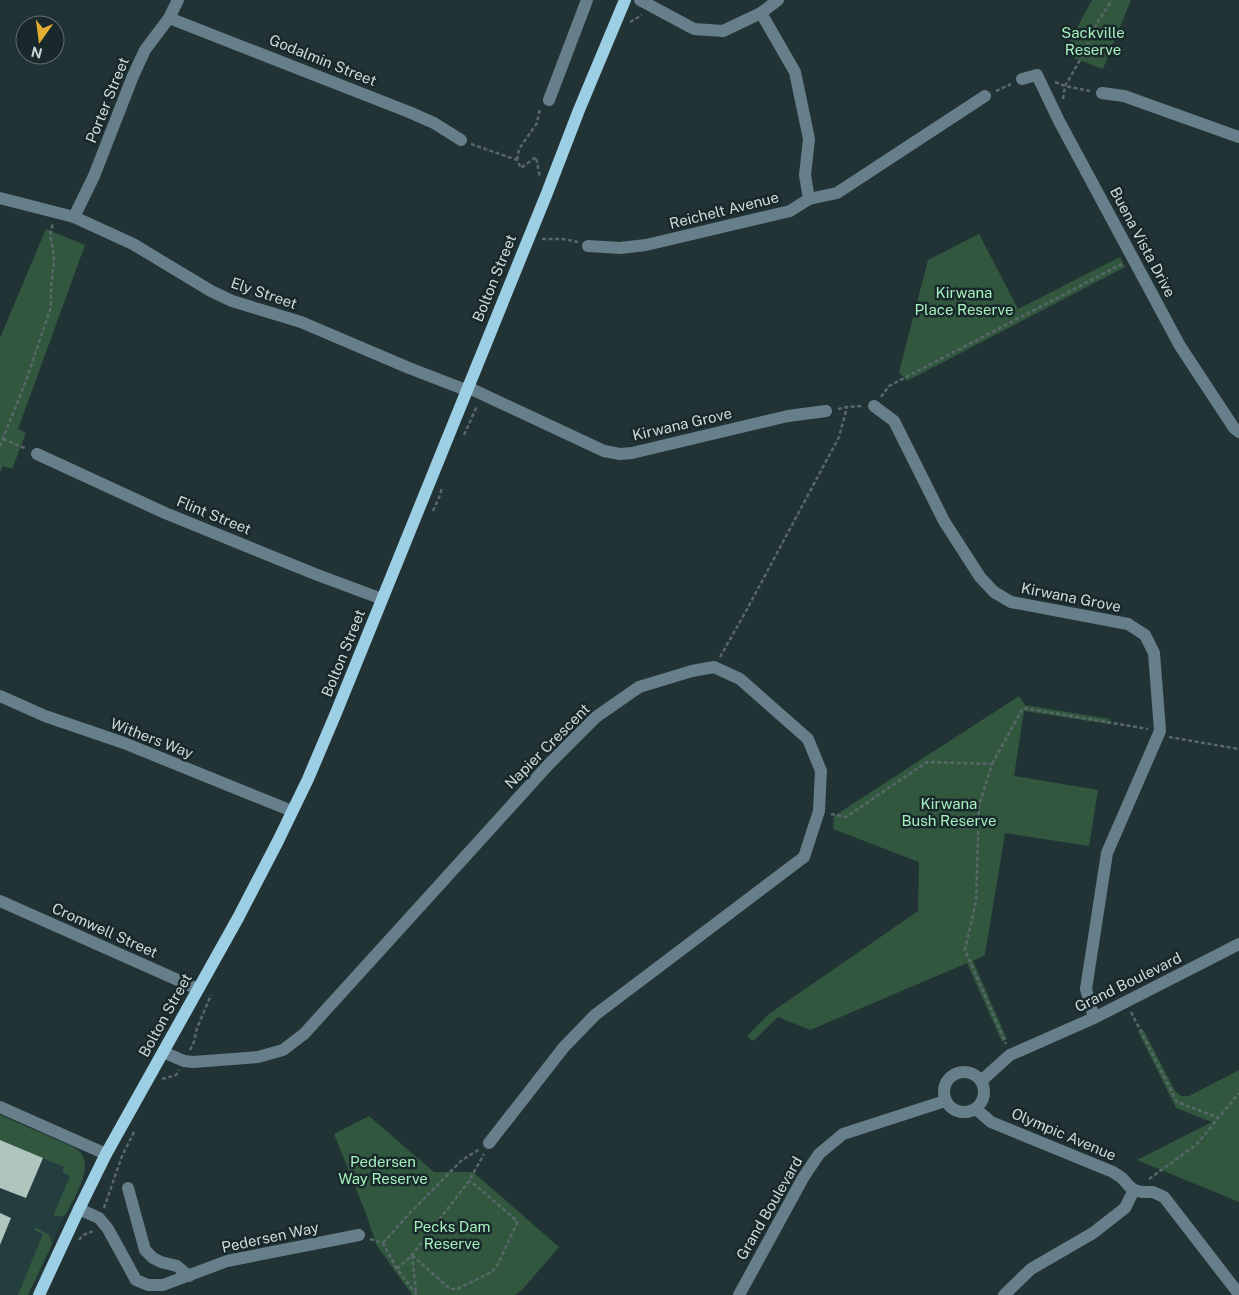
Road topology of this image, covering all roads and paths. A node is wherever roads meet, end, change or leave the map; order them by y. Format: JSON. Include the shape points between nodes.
{"nodes":[{"id":1,"x":178,"y":0,"type":"edge"},
{"id":2,"x":586,"y":0,"type":"edge"},
{"id":3,"x":625,"y":0,"type":"edge"},
{"id":4,"x":640,"y":0,"type":"edge"},
{"id":5,"x":778,"y":0,"type":"edge"},
{"id":6,"x":1112,"y":0,"type":"edge"},
{"id":7,"x":762,"y":13,"type":"junction"},
{"id":8,"x":169,"y":18,"type":"junction"},
{"id":9,"x":1037,"y":75,"type":"junction"},
{"id":10,"x":1022,"y":79,"type":"joint"},
{"id":11,"x":1065,"y":86,"type":"junction"},
{"id":12,"x":1102,"y":93,"type":"joint"},
{"id":13,"x":985,"y":96,"type":"joint"},
{"id":14,"x":549,"y":100,"type":"joint"},
{"id":15,"x":1059,"y":120,"type":"junction"},
{"id":16,"x":1239,"y":137,"type":"edge"},
{"id":17,"x":461,"y":140,"type":"joint"},
{"id":18,"x":517,"y":160,"type":"junction"},
{"id":19,"x":547,"y":193,"type":"junction"},
{"id":20,"x":0,"y":198,"type":"edge"},
{"id":21,"x":809,"y":199,"type":"junction"},
{"id":22,"x":55,"y":212,"type":"junction"},
{"id":23,"x":74,"y":217,"type":"junction"},
{"id":24,"x":528,"y":237,"type":"junction"},
{"id":25,"x":588,"y":246,"type":"joint"},
{"id":26,"x":1133,"y":258,"type":"junction"},
{"id":27,"x":467,"y":388,"type":"junction"},
{"id":28,"x":874,"y":406,"type":"junction"},
{"id":29,"x":847,"y":407,"type":"junction"},
{"id":30,"x":826,"y":411,"type":"joint"},
{"id":31,"x":1239,"y":432,"type":"edge"},
{"id":32,"x":3,"y":439,"type":"junction"},
{"id":33,"x":0,"y":446,"type":"edge"},
{"id":34,"x":37,"y":454,"type":"joint"},
{"id":35,"x":382,"y":599,"type":"junction"},
{"id":36,"x":714,"y":667,"type":"junction"},
{"id":37,"x":0,"y":696,"type":"edge"},
{"id":38,"x":1160,"y":731,"type":"junction"},
{"id":39,"x":1239,"y":748,"type":"edge"},
{"id":40,"x":992,"y":764,"type":"junction"},
{"id":41,"x":292,"y":811,"type":"junction"},
{"id":42,"x":819,"y":812,"type":"junction"},
{"id":43,"x":0,"y":901,"type":"edge"},
{"id":44,"x":1239,"y":944,"type":"edge"},
{"id":45,"x":198,"y":988,"type":"junction"},
{"id":46,"x":1126,"y":1002,"type":"junction"},
{"id":47,"x":1094,"y":1018,"type":"junction"},
{"id":48,"x":163,"y":1052,"type":"junction"},
{"id":49,"x":1010,"y":1055,"type":"junction"},
{"id":50,"x":981,"y":1081,"type":"junction"},
{"id":51,"x":1239,"y":1092,"type":"edge"},
{"id":52,"x":945,"y":1101,"type":"junction"},
{"id":53,"x":0,"y":1107,"type":"edge"},
{"id":54,"x":976,"y":1109,"type":"junction"},
{"id":55,"x":1219,"y":1118,"type":"junction"},
{"id":56,"x":489,"y":1144,"type":"junction"},
{"id":57,"x":106,"y":1154,"type":"junction"},
{"id":58,"x":469,"y":1181,"type":"junction"},
{"id":59,"x":128,"y":1188,"type":"dead end"},
{"id":60,"x":1134,"y":1190,"type":"junction"},
{"id":61,"x":79,"y":1208,"type":"junction"},
{"id":62,"x":359,"y":1235,"type":"joint"},
{"id":63,"x":383,"y":1244,"type":"junction"},
{"id":64,"x":412,"y":1255,"type":"junction"},
{"id":65,"x":398,"y":1269,"type":"junction"},
{"id":66,"x":189,"y":1276,"type":"junction"},
{"id":67,"x":416,"y":1294,"type":"edge"},
{"id":68,"x":1239,"y":1294,"type":"edge"},
{"id":69,"x":39,"y":1295,"type":"edge"},
{"id":70,"x":739,"y":1295,"type":"edge"},
{"id":71,"x":1004,"y":1295,"type":"edge"}],
"edges":[{"from":1,"to":8,"type":"street","name":"Porter Street"},
{"from":2,"to":14,"type":"street"},
{"from":3,"to":19,"type":"main road","name":"Bolton Street"},
{"from":4,"to":7,"type":"street","via":[[694,29],[723,31]]},
{"from":5,"to":7,"type":"street"},
{"from":6,"to":11,"type":"path"},
{"from":7,"to":21,"type":"street","via":[[795,72],[809,139],[805,175]]},
{"from":8,"to":17,"type":"street","name":"Godalmin Street","via":[[409,112]]},
{"from":8,"to":23,"type":"street","name":"Porter Street","via":[[146,50],[133,76],[94,176]]},
{"from":9,"to":10,"type":"street"},
{"from":9,"to":11,"type":"path"},
{"from":9,"to":15,"type":"street","name":"Buena Vista Drive"},
{"from":10,"to":13,"type":"path"},
{"from":11,"to":12,"type":"path"},
{"from":11,"to":15,"type":"path"},
{"from":12,"to":16,"type":"street","via":[[1124,96]]},
{"from":13,"to":21,"type":"street","name":"Reichelt Avenue","via":[[838,193]]},
{"from":14,"to":18,"type":"path","via":[[541,103],[537,123],[519,149]]},
{"from":15,"to":26,"type":"street","name":"Buena Vista Drive"},
{"from":17,"to":18,"type":"path"},
{"from":18,"to":19,"type":"path","via":[[521,168],[536,157],[539,176]]},
{"from":19,"to":24,"type":"main road","name":"Bolton Street"},
{"from":20,"to":22,"type":"street","name":"Ely Street"},
{"from":21,"to":25,"type":"street","name":"Reichelt Avenue","via":[[790,211],[646,245],[620,248]]},
{"from":22,"to":23,"type":"street","name":"Ely Street"},
{"from":22,"to":32,"type":"path","via":[[50,235],[54,262],[52,307]]},
{"from":23,"to":27,"type":"street","name":"Ely Street","via":[[133,244],[232,301],[301,322],[409,368]]},
{"from":24,"to":25,"type":"path","via":[[563,239],[583,242]]},
{"from":24,"to":27,"type":"main road","name":"Bolton Street"},
{"from":26,"to":28,"type":"path","via":[[889,386]]},
{"from":26,"to":31,"type":"street","name":"Buena Vista Drive","via":[[1180,346]]},
{"from":27,"to":30,"type":"street","name":"Kirwana Grove","via":[[604,451],[620,454],[788,416]]},
{"from":27,"to":35,"type":"main road","name":"Bolton Street"},
{"from":28,"to":29,"type":"path"},
{"from":28,"to":38,"type":"street","name":"Kirwana Grove","via":[[894,421],[944,521],[980,577],[994,592],[1011,602],[1128,624],[1145,634],[1154,653]]},
{"from":29,"to":30,"type":"path"},
{"from":29,"to":36,"type":"path","via":[[838,437]]},
{"from":32,"to":33,"type":"path"},
{"from":32,"to":34,"type":"path"},
{"from":34,"to":35,"type":"street","name":"Flint Street","via":[[165,513]]},
{"from":35,"to":41,"type":"main road","name":"Bolton Street"},
{"from":36,"to":42,"type":"street","via":[[740,679],[808,739],[820,771]]},
{"from":36,"to":48,"type":"street","name":"Napier Crescent","via":[[639,687],[596,717],[543,770],[304,1034],[282,1050],[258,1057],[193,1062]]},
{"from":37,"to":41,"type":"street","name":"Withers Way"},
{"from":38,"to":39,"type":"path","via":[[1169,737]]},
{"from":38,"to":40,"type":"path","via":[[1023,708]]},
{"from":38,"to":47,"type":"street","name":"Kirwana Grove","via":[[1107,853],[1086,989]]},
{"from":40,"to":42,"type":"path","via":[[927,762],[846,817]]},
{"from":40,"to":49,"type":"path","via":[[979,806],[976,902],[965,950]]},
{"from":41,"to":45,"type":"main road","name":"Bolton Street"},
{"from":42,"to":56,"type":"street","via":[[804,857],[595,1015],[564,1047]]},
{"from":43,"to":45,"type":"street","name":"Cromwell Street"},
{"from":44,"to":46,"type":"street","name":"Grand Boulevard"},
{"from":45,"to":48,"type":"main road","name":"Bolton Street"},
{"from":46,"to":47,"type":"street","name":"Grand Boulevard"},
{"from":46,"to":55,"type":"path","via":[[1177,1102]]},
{"from":47,"to":49,"type":"street","name":"Grand Boulevard"},
{"from":48,"to":57,"type":"main road","name":"Bolton Street"},
{"from":49,"to":50,"type":"street","name":"Grand Boulevard"},
{"from":50,"to":52,"type":"street","via":[[974,1074],[954,1074],[946,1081]]},
{"from":50,"to":54,"type":"street","via":[[985,1091],[983,1101]]},
{"from":51,"to":55,"type":"path"},
{"from":52,"to":54,"type":"street","via":[[954,1110],[965,1113]]},
{"from":52,"to":70,"type":"street","name":"Grand Boulevard","via":[[843,1134],[819,1154]]},
{"from":53,"to":57,"type":"street"},
{"from":54,"to":60,"type":"street","name":"Olympic Avenue","via":[[991,1122],[1113,1172]]},
{"from":55,"to":60,"type":"path","via":[[1196,1145]]},
{"from":56,"to":58,"type":"path"},
{"from":56,"to":63,"type":"path","via":[[462,1160]]},
{"from":57,"to":61,"type":"main road","name":"Bolton Street"},
{"from":58,"to":64,"type":"path"},
{"from":58,"to":64,"type":"path","via":[[517,1223],[497,1266],[492,1272],[454,1290]]},
{"from":59,"to":66,"type":"street","via":[[145,1250],[153,1258],[177,1266]]},
{"from":60,"to":68,"type":"street","via":[[1164,1197]]},
{"from":60,"to":71,"type":"street","via":[[1125,1208],[1092,1233],[1031,1269]]},
{"from":61,"to":66,"type":"street","name":"Pedersen Way","via":[[99,1218],[136,1280],[148,1285],[163,1285]]},
{"from":61,"to":69,"type":"main road","name":"Bolton Street"},
{"from":62,"to":63,"type":"path"},
{"from":62,"to":66,"type":"street","name":"Pedersen Way","via":[[227,1261]]},
{"from":63,"to":65,"type":"path"},
{"from":64,"to":65,"type":"path"},
{"from":64,"to":67,"type":"path"},
{"from":65,"to":67,"type":"path"}]}
